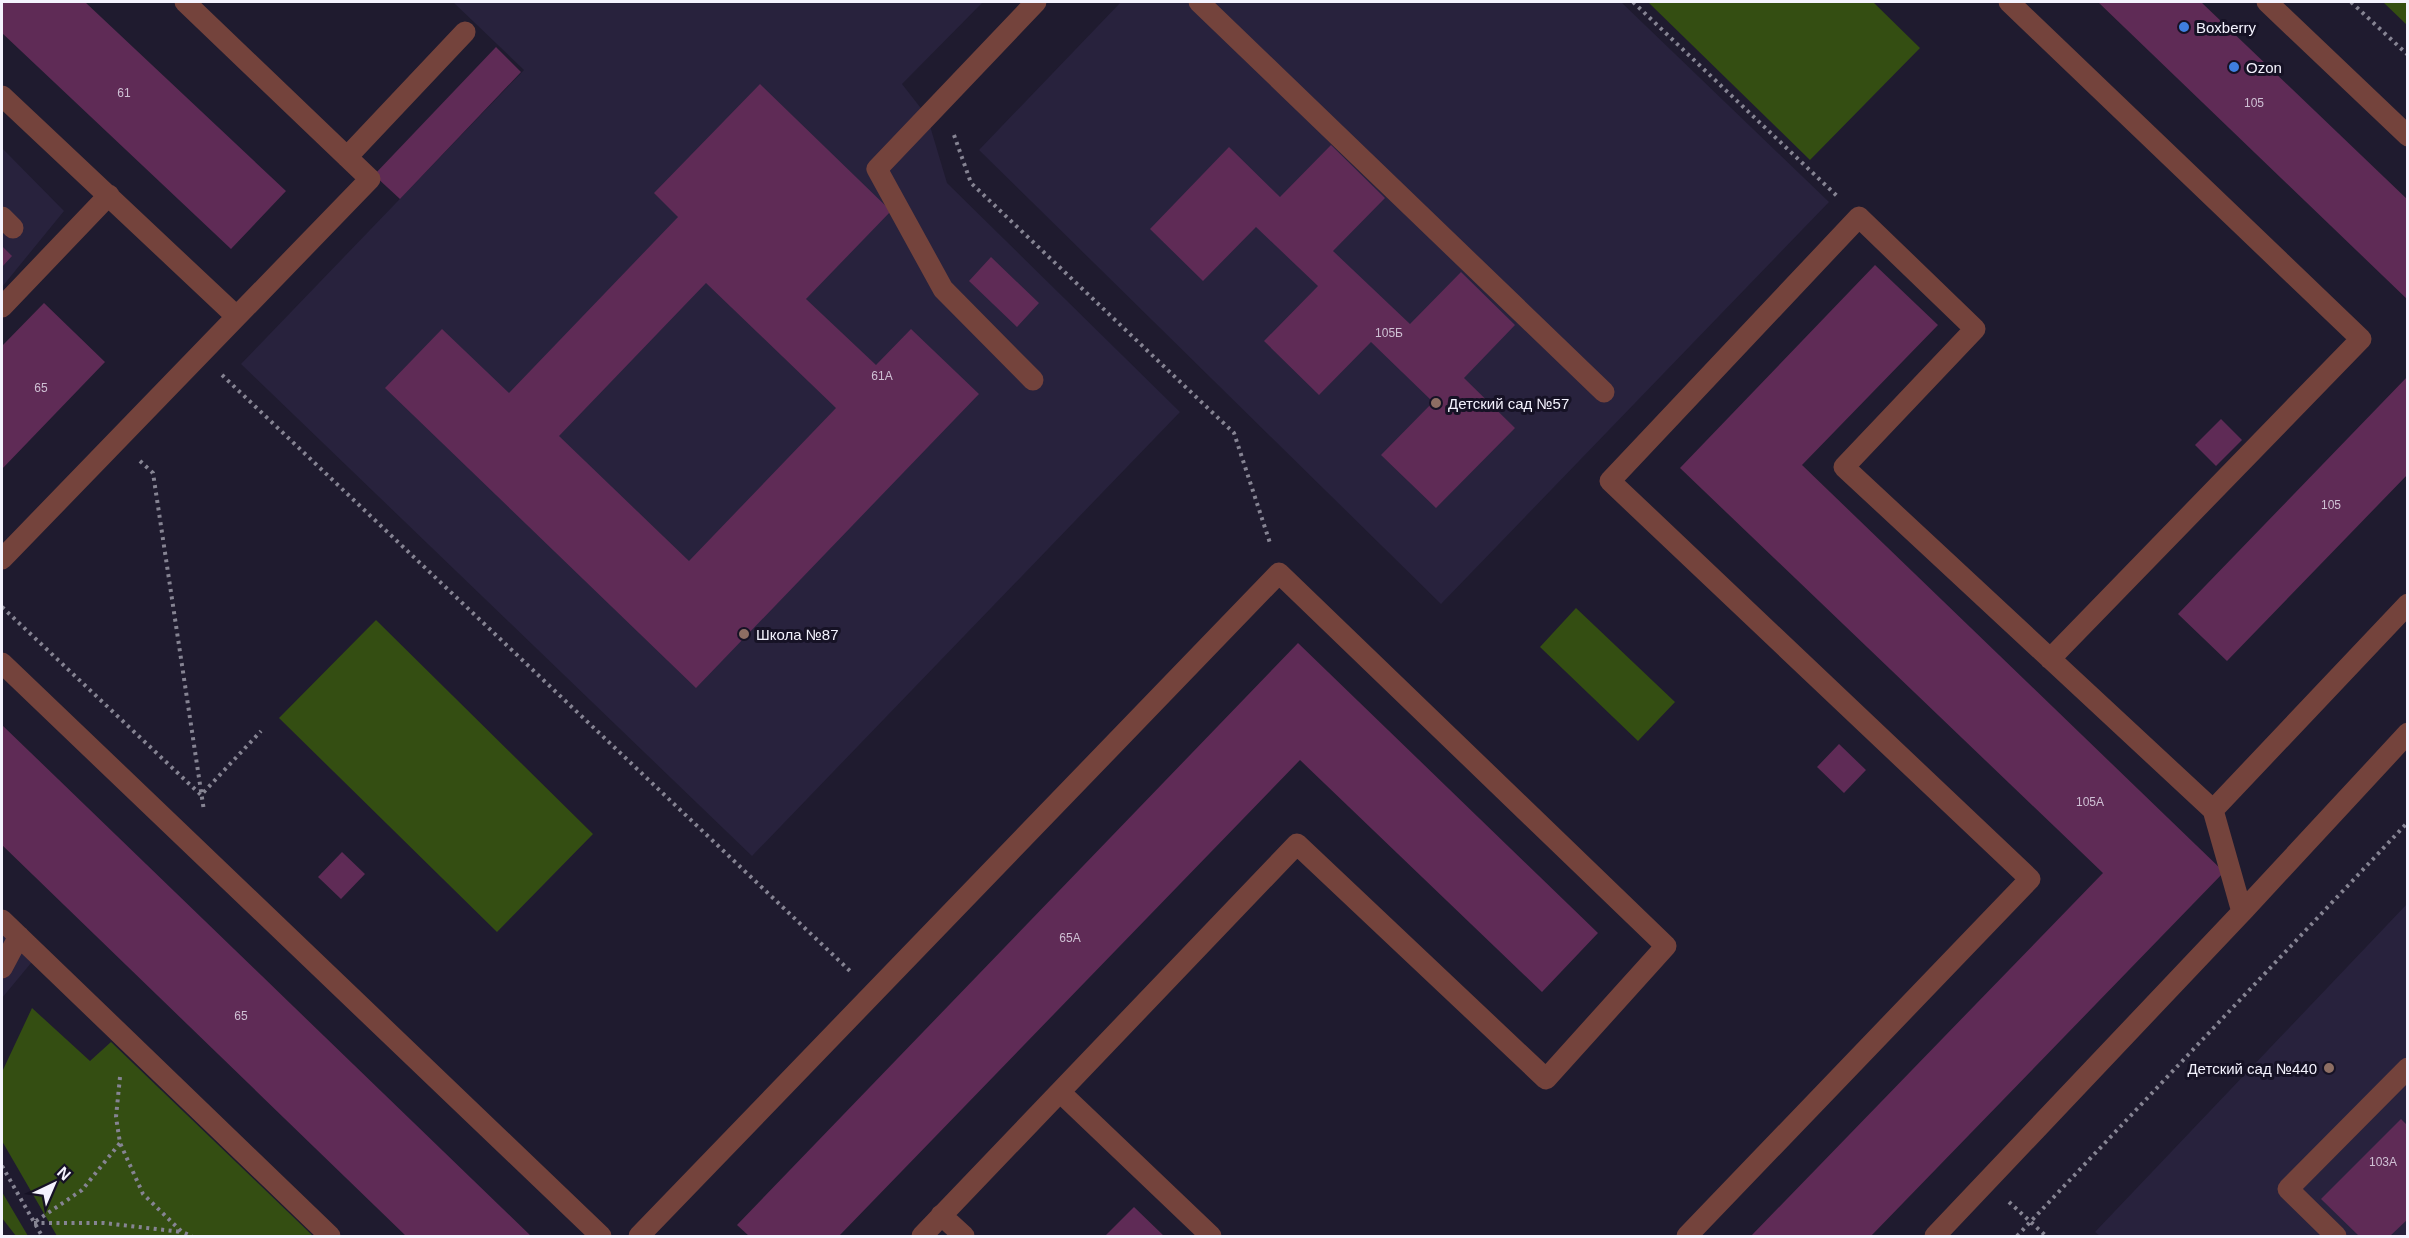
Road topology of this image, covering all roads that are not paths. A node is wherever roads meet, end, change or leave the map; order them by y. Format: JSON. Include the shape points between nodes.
{"nodes":[{"id":1,"x":185,"y":2,"type":"edge"},
{"id":2,"x":1036,"y":2,"type":"edge"},
{"id":3,"x":1199,"y":2,"type":"edge"},
{"id":4,"x":2009,"y":2,"type":"edge"},
{"id":5,"x":2267,"y":2,"type":"edge"},
{"id":6,"x":465,"y":32,"type":"dead end"},
{"id":7,"x":2,"y":96,"type":"edge"},
{"id":8,"x":2408,"y":136,"type":"edge"},
{"id":9,"x":347,"y":157,"type":"junction"},
{"id":10,"x":109,"y":195,"type":"junction"},
{"id":11,"x":2,"y":307,"type":"edge"},
{"id":12,"x":236,"y":316,"type":"junction"},
{"id":13,"x":1034,"y":380,"type":"dead end"},
{"id":14,"x":1604,"y":392,"type":"dead end"},
{"id":15,"x":2,"y":559,"type":"edge"},
{"id":16,"x":2408,"y":604,"type":"edge"},
{"id":17,"x":2050,"y":659,"type":"junction"},
{"id":18,"x":2,"y":663,"type":"edge"},
{"id":19,"x":2408,"y":733,"type":"edge"},
{"id":20,"x":2213,"y":810,"type":"junction"},
{"id":21,"x":2242,"y":912,"type":"junction"},
{"id":22,"x":2,"y":920,"type":"edge"},
{"id":23,"x":19,"y":936,"type":"junction"},
{"id":24,"x":2,"y":968,"type":"edge"},
{"id":25,"x":2408,"y":1068,"type":"edge"},
{"id":26,"x":1060,"y":1092,"type":"junction"},
{"id":27,"x":941,"y":1215,"type":"junction"},
{"id":28,"x":330,"y":1236,"type":"edge"},
{"id":29,"x":600,"y":1236,"type":"edge"},
{"id":30,"x":639,"y":1236,"type":"edge"},
{"id":31,"x":922,"y":1236,"type":"edge"},
{"id":32,"x":964,"y":1236,"type":"edge"},
{"id":33,"x":1211,"y":1236,"type":"edge"},
{"id":34,"x":1687,"y":1236,"type":"edge"},
{"id":35,"x":1935,"y":1236,"type":"edge"},
{"id":36,"x":2336,"y":1236,"type":"edge"}],
"edges":[{"from":1,"to":9,"type":"lane"},
{"from":2,"to":13,"type":"lane","via":[[877,169],[943,290]]},
{"from":3,"to":14,"type":"lane"},
{"from":4,"to":17,"type":"lane","via":[[2361,339]]},
{"from":5,"to":8,"type":"lane"},
{"from":6,"to":9,"type":"lane"},
{"from":7,"to":10,"type":"lane"},
{"from":9,"to":12,"type":"lane","via":[[370,178]]},
{"from":10,"to":11,"type":"lane"},
{"from":10,"to":12,"type":"lane"},
{"from":12,"to":15,"type":"lane"},
{"from":16,"to":20,"type":"lane"},
{"from":17,"to":20,"type":"lane"},
{"from":17,"to":34,"type":"lane","via":[[1844,467],[1975,329],[1859,217],[1610,481],[2030,879]]},
{"from":18,"to":29,"type":"lane"},
{"from":19,"to":21,"type":"lane"},
{"from":20,"to":21,"type":"lane"},
{"from":21,"to":35,"type":"lane"},
{"from":22,"to":23,"type":"lane"},
{"from":23,"to":24,"type":"lane"},
{"from":23,"to":28,"type":"lane"},
{"from":25,"to":36,"type":"lane","via":[[2288,1189]]},
{"from":26,"to":27,"type":"lane"},
{"from":26,"to":30,"type":"lane","via":[[1297,844],[1546,1079],[1666,946],[1280,573]]},
{"from":26,"to":33,"type":"lane"},
{"from":27,"to":31,"type":"lane"},
{"from":27,"to":32,"type":"lane"}]}
